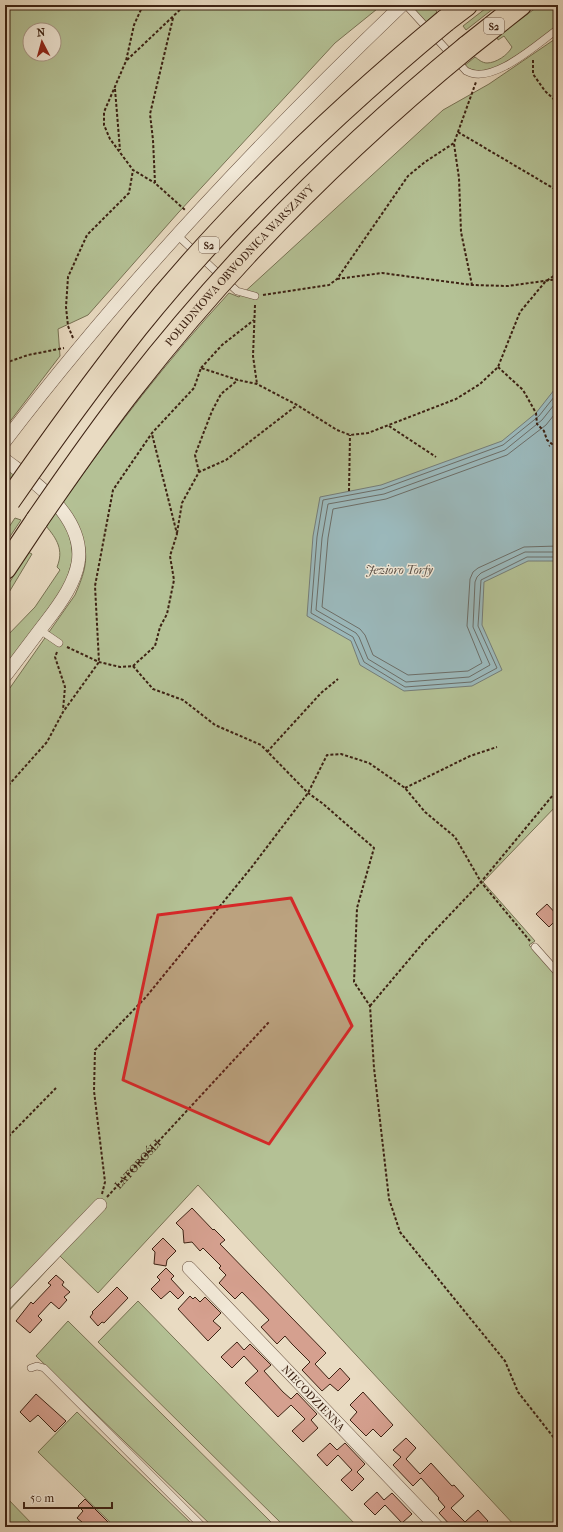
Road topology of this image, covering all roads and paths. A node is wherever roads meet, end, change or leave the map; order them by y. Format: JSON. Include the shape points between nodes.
{"nodes":[{"id":1,"x":143,"y":5,"type":"edge"},
{"id":2,"x":185,"y":5,"type":"edge"},
{"id":3,"x":402,"y":5,"type":"edge"},
{"id":4,"x":406,"y":5,"type":"edge"},
{"id":5,"x":466,"y":5,"type":"edge"},
{"id":6,"x":520,"y":5,"type":"edge"},
{"id":7,"x":173,"y":18,"type":"junction"},
{"id":8,"x":558,"y":29,"type":"edge"},
{"id":9,"x":533,"y":60,"type":"dead end"},
{"id":10,"x":126,"y":61,"type":"junction"},
{"id":11,"x":478,"y":75,"type":"junction"},
{"id":12,"x":115,"y":88,"type":"junction"},
{"id":13,"x":558,"y":103,"type":"edge"},
{"id":14,"x":458,"y":132,"type":"junction"},
{"id":15,"x":454,"y":143,"type":"junction"},
{"id":16,"x":120,"y":152,"type":"junction"},
{"id":17,"x":133,"y":170,"type":"junction"},
{"id":18,"x":155,"y":183,"type":"junction"},
{"id":19,"x":558,"y":191,"type":"edge"},
{"id":20,"x":193,"y":217,"type":"junction"},
{"id":21,"x":176,"y":234,"type":"junction"},
{"id":22,"x":558,"y":273,"type":"edge"},
{"id":23,"x":337,"y":279,"type":"junction"},
{"id":24,"x":558,"y":279,"type":"edge"},
{"id":25,"x":545,"y":282,"type":"junction"},
{"id":26,"x":472,"y":285,"type":"junction"},
{"id":27,"x":255,"y":296,"type":"junction"},
{"id":28,"x":254,"y":320,"type":"junction"},
{"id":29,"x":78,"y":349,"type":"junction"},
{"id":30,"x":5,"y":363,"type":"edge"},
{"id":31,"x":498,"y":367,"type":"junction"},
{"id":32,"x":201,"y":368,"type":"junction"},
{"id":33,"x":238,"y":380,"type":"junction"},
{"id":34,"x":257,"y":384,"type":"junction"},
{"id":35,"x":297,"y":405,"type":"junction"},
{"id":36,"x":389,"y":426,"type":"junction"},
{"id":37,"x":152,"y":433,"type":"junction"},
{"id":38,"x":350,"y":435,"type":"junction"},
{"id":39,"x":5,"y":441,"type":"edge"},
{"id":40,"x":549,"y":446,"type":"dead end"},
{"id":41,"x":436,"y":457,"type":"dead end"},
{"id":42,"x":5,"y":460,"type":"edge"},
{"id":43,"x":199,"y":472,"type":"junction"},
{"id":44,"x":349,"y":491,"type":"dead end"},
{"id":45,"x":7,"y":504,"type":"edge"},
{"id":46,"x":177,"y":534,"type":"junction"},
{"id":47,"x":5,"y":568,"type":"edge"},
{"id":48,"x":40,"y":630,"type":"junction"},
{"id":49,"x":59,"y":643,"type":"junction"},
{"id":50,"x":100,"y":662,"type":"junction"},
{"id":51,"x":133,"y":666,"type":"junction"},
{"id":52,"x":5,"y":676,"type":"edge"},
{"id":53,"x":338,"y":679,"type":"dead end"},
{"id":54,"x":63,"y":712,"type":"junction"},
{"id":55,"x":496,"y":747,"type":"dead end"},
{"id":56,"x":267,"y":752,"type":"junction"},
{"id":57,"x":405,"y":788,"type":"junction"},
{"id":58,"x":5,"y":789,"type":"edge"},
{"id":59,"x":558,"y":789,"type":"edge"},
{"id":60,"x":308,"y":793,"type":"junction"},
{"id":61,"x":481,"y":882,"type":"junction"},
{"id":62,"x":535,"y":947,"type":"joint"},
{"id":63,"x":558,"y":973,"type":"edge"},
{"id":64,"x":370,"y":1006,"type":"junction"},
{"id":65,"x":269,"y":1022,"type":"dead end"},
{"id":66,"x":56,"y":1088,"type":"dead end"},
{"id":67,"x":5,"y":1140,"type":"edge"},
{"id":68,"x":100,"y":1205,"type":"junction"},
{"id":69,"x":189,"y":1268,"type":"dead end"},
{"id":70,"x":5,"y":1304,"type":"edge"},
{"id":71,"x":31,"y":1368,"type":"dead end"},
{"id":72,"x":558,"y":1443,"type":"edge"},
{"id":73,"x":203,"y":1527,"type":"edge"},
{"id":74,"x":437,"y":1527,"type":"edge"}],
"edges":[{"from":1,"to":10,"type":"path","via":[[134,25]]},
{"from":2,"to":7,"type":"path"},
{"from":3,"to":20,"type":"street"},
{"from":4,"to":11,"type":"lane","via":[[466,71]]},
{"from":5,"to":45,"type":"highway","number":"S2","bridge":true,"via":[[323,127],[205,248],[106,367]]},
{"from":6,"to":47,"type":"highway","name":"POŁUDNIOWA OBWODNICA WARSZAWY","number":"S2","bridge":true,"via":[[423,83],[364,136],[309,188],[232,269],[130,391],[74,466]]},
{"from":7,"to":10,"type":"path"},
{"from":7,"to":18,"type":"path","via":[[150,114]]},
{"from":8,"to":11,"type":"lane","via":[[497,71]]},
{"from":9,"to":13,"type":"path","via":[[534,74],[545,91]]},
{"from":10,"to":12,"type":"path"},
{"from":11,"to":14,"type":"path"},
{"from":12,"to":16,"type":"path"},
{"from":12,"to":16,"type":"path","via":[[104,112],[104,125]]},
{"from":14,"to":15,"type":"path"},
{"from":14,"to":19,"type":"path"},
{"from":15,"to":23,"type":"path","via":[[408,176]]},
{"from":15,"to":26,"type":"path","via":[[459,178],[461,232]]},
{"from":16,"to":17,"type":"path"},
{"from":17,"to":18,"type":"path"},
{"from":17,"to":29,"type":"path","via":[[129,193],[88,235],[68,277],[68,326]]},
{"from":18,"to":20,"type":"path"},
{"from":20,"to":21,"type":"street"},
{"from":21,"to":27,"type":"lane","via":[[237,291]]},
{"from":21,"to":29,"type":"street"},
{"from":22,"to":25,"type":"path"},
{"from":23,"to":26,"type":"path","via":[[382,273]]},
{"from":23,"to":27,"type":"path","via":[[329,285]]},
{"from":24,"to":25,"type":"path"},
{"from":25,"to":26,"type":"path","via":[[508,286]]},
{"from":25,"to":31,"type":"path","via":[[520,312]]},
{"from":27,"to":28,"type":"path"},
{"from":28,"to":32,"type":"path","via":[[222,345]]},
{"from":28,"to":34,"type":"path","via":[[253,356]]},
{"from":29,"to":30,"type":"path","via":[[62,348]]},
{"from":29,"to":39,"type":"street"},
{"from":31,"to":36,"type":"path","via":[[480,384],[456,399]]},
{"from":31,"to":40,"type":"path","via":[[523,390],[536,413],[537,424],[552,444]]},
{"from":32,"to":33,"type":"path"},
{"from":32,"to":37,"type":"path","via":[[194,388]]},
{"from":33,"to":34,"type":"path"},
{"from":33,"to":43,"type":"path","via":[[221,394],[212,411],[195,455]]},
{"from":34,"to":35,"type":"path"},
{"from":35,"to":38,"type":"path","via":[[337,430]]},
{"from":35,"to":43,"type":"path","via":[[226,460]]},
{"from":36,"to":38,"type":"path","via":[[368,433]]},
{"from":36,"to":41,"type":"path"},
{"from":37,"to":46,"type":"path"},
{"from":37,"to":50,"type":"path","via":[[113,490],[95,586]]},
{"from":38,"to":44,"type":"path"},
{"from":42,"to":48,"type":"street","via":[[54,500],[67,516],[77,540],[79,557],[74,580],[63,600]]},
{"from":43,"to":46,"type":"path","via":[[182,502]]},
{"from":46,"to":51,"type":"path","via":[[170,556],[174,580],[168,614],[160,627],[155,646]]},
{"from":48,"to":49,"type":"lane"},
{"from":48,"to":52,"type":"street"},
{"from":49,"to":50,"type":"path"},
{"from":49,"to":54,"type":"path","via":[[55,657],[65,687]]},
{"from":50,"to":51,"type":"path","via":[[120,667]]},
{"from":50,"to":54,"type":"path"},
{"from":51,"to":56,"type":"path","via":[[153,689],[183,700],[215,725],[260,745]]},
{"from":53,"to":56,"type":"path","via":[[321,693]]},
{"from":54,"to":58,"type":"path","via":[[47,742]]},
{"from":55,"to":57,"type":"path","via":[[470,756]]},
{"from":56,"to":60,"type":"path"},
{"from":57,"to":60,"type":"path","via":[[369,763],[341,754],[327,755]]},
{"from":57,"to":61,"type":"path","via":[[425,812],[455,837]]},
{"from":59,"to":61,"type":"path"},
{"from":60,"to":64,"type":"path","via":[[374,848],[357,908],[354,982]]},
{"from":60,"to":68,"type":"path","via":[[251,868],[146,997],[95,1050],[94,1090],[105,1182]]},
{"from":61,"to":62,"type":"path"},
{"from":61,"to":64,"type":"path","via":[[423,943]]},
{"from":62,"to":63,"type":"lane"},
{"from":64,"to":72,"type":"path","via":[[374,1068],[389,1199],[400,1232],[505,1361],[518,1392]]},
{"from":65,"to":68,"type":"path","name":"LATOROŚLI"},
{"from":66,"to":67,"type":"path"},
{"from":68,"to":70,"type":"street"},
{"from":69,"to":74,"type":"street","name":"NIECODZIENNA"},
{"from":71,"to":73,"type":"lane","via":[[44,1368]]}]}
